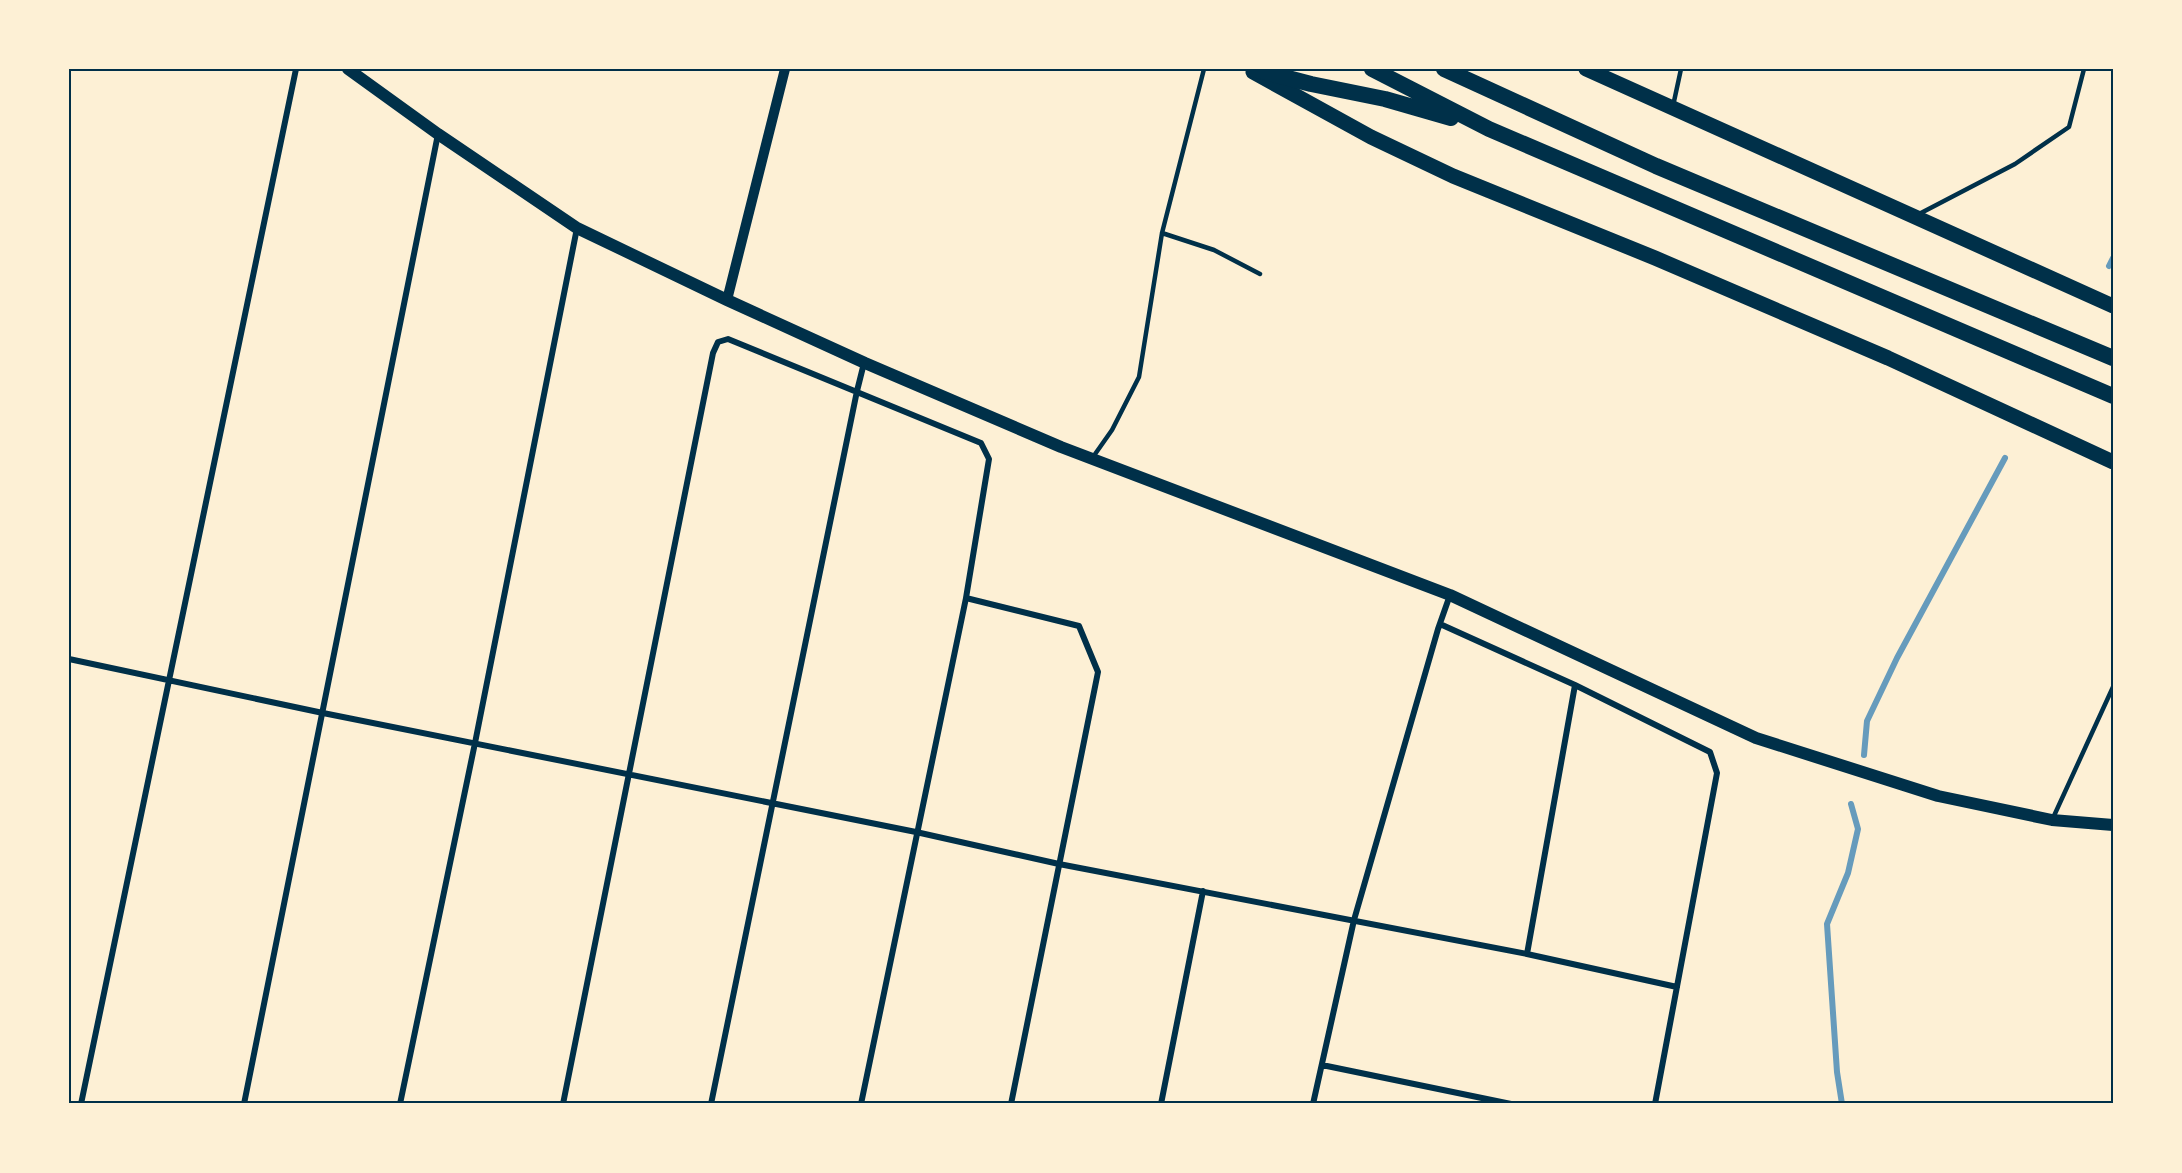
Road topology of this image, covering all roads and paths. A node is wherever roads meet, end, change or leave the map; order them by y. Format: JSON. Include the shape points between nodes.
{"nodes":[{"id":1,"x":296,"y":69,"type":"edge"},
{"id":2,"x":348,"y":69,"type":"edge"},
{"id":3,"x":785,"y":69,"type":"edge"},
{"id":4,"x":1204,"y":69,"type":"edge"},
{"id":5,"x":1248,"y":69,"type":"edge"},
{"id":6,"x":1254,"y":69,"type":"edge"},
{"id":7,"x":1372,"y":69,"type":"edge"},
{"id":8,"x":1444,"y":69,"type":"edge"},
{"id":9,"x":1469,"y":69,"type":"edge"},
{"id":10,"x":1586,"y":69,"type":"edge"},
{"id":11,"x":1681,"y":69,"type":"edge"},
{"id":12,"x":2084,"y":69,"type":"edge"},
{"id":13,"x":1502,"y":97,"type":"junction"},
{"id":14,"x":1672,"y":108,"type":"junction"},
{"id":15,"x":1490,"y":129,"type":"junction"},
{"id":16,"x":438,"y":134,"type":"junction"},
{"id":17,"x":1914,"y":217,"type":"junction"},
{"id":18,"x":577,"y":228,"type":"junction"},
{"id":19,"x":1162,"y":233,"type":"junction"},
{"id":20,"x":1260,"y":274,"type":"dead end"},
{"id":21,"x":727,"y":300,"type":"junction"},
{"id":22,"x":2113,"y":306,"type":"edge"},
{"id":23,"x":2113,"y":358,"type":"edge"},
{"id":24,"x":865,"y":363,"type":"junction"},
{"id":25,"x":857,"y":391,"type":"junction"},
{"id":26,"x":2113,"y":396,"type":"edge"},
{"id":27,"x":1091,"y":459,"type":"junction"},
{"id":28,"x":2113,"y":462,"type":"edge"},
{"id":29,"x":1450,"y":595,"type":"junction"},
{"id":30,"x":966,"y":598,"type":"junction"},
{"id":31,"x":1440,"y":624,"type":"junction"},
{"id":32,"x":69,"y":659,"type":"edge"},
{"id":33,"x":170,"y":680,"type":"junction"},
{"id":34,"x":1575,"y":685,"type":"junction"},
{"id":35,"x":2113,"y":687,"type":"edge"},
{"id":36,"x":323,"y":713,"type":"junction"},
{"id":37,"x":475,"y":743,"type":"junction"},
{"id":38,"x":630,"y":775,"type":"junction"},
{"id":39,"x":772,"y":804,"type":"junction"},
{"id":40,"x":2052,"y":820,"type":"junction"},
{"id":41,"x":2113,"y":825,"type":"edge"},
{"id":42,"x":916,"y":832,"type":"junction"},
{"id":43,"x":1059,"y":864,"type":"junction"},
{"id":44,"x":1203,"y":891,"type":"junction"},
{"id":45,"x":1354,"y":920,"type":"junction"},
{"id":46,"x":1527,"y":954,"type":"junction"},
{"id":47,"x":1677,"y":987,"type":"junction"},
{"id":48,"x":1322,"y":1065,"type":"junction"},
{"id":49,"x":81,"y":1104,"type":"edge"},
{"id":50,"x":243,"y":1104,"type":"edge"},
{"id":51,"x":399,"y":1104,"type":"edge"},
{"id":52,"x":563,"y":1104,"type":"edge"},
{"id":53,"x":711,"y":1104,"type":"edge"},
{"id":54,"x":861,"y":1104,"type":"edge"},
{"id":55,"x":1011,"y":1104,"type":"edge"},
{"id":56,"x":1161,"y":1104,"type":"edge"},
{"id":57,"x":1313,"y":1104,"type":"edge"},
{"id":58,"x":1511,"y":1104,"type":"edge"},
{"id":59,"x":1655,"y":1104,"type":"edge"}],
"edges":[{"from":1,"to":33,"type":"street"},
{"from":2,"to":16,"type":"main road"},
{"from":3,"to":21,"type":"street"},
{"from":4,"to":19,"type":"lane"},
{"from":5,"to":28,"type":"main road","via":[[1371,137],[1453,176],[1888,358]]},
{"from":6,"to":15,"type":"highway","via":[[1385,99]]},
{"from":7,"to":15,"type":"highway"},
{"from":8,"to":13,"type":"highway"},
{"from":9,"to":13,"type":"highway"},
{"from":10,"to":14,"type":"main road"},
{"from":11,"to":14,"type":"lane"},
{"from":12,"to":17,"type":"lane","via":[[2069,127],[2016,164]]},
{"from":13,"to":23,"type":"highway","via":[[1667,171]]},
{"from":14,"to":17,"type":"main road"},
{"from":15,"to":26,"type":"highway"},
{"from":16,"to":18,"type":"main road"},
{"from":16,"to":36,"type":"street"},
{"from":17,"to":22,"type":"main road"},
{"from":18,"to":21,"type":"main road"},
{"from":18,"to":37,"type":"street"},
{"from":19,"to":20,"type":"lane","via":[[1214,250]]},
{"from":19,"to":27,"type":"lane","via":[[1139,377],[1112,430]]},
{"from":21,"to":24,"type":"main road"},
{"from":24,"to":25,"type":"street"},
{"from":24,"to":27,"type":"main road"},
{"from":25,"to":30,"type":"street","via":[[981,443],[989,459]]},
{"from":25,"to":38,"type":"street","via":[[729,339],[718,342]]},
{"from":25,"to":39,"type":"street"},
{"from":27,"to":29,"type":"main road"},
{"from":29,"to":31,"type":"street"},
{"from":29,"to":40,"type":"main road","via":[[1756,738],[1938,796]]},
{"from":30,"to":42,"type":"street"},
{"from":30,"to":43,"type":"street","via":[[1079,626],[1098,672]]},
{"from":31,"to":34,"type":"street"},
{"from":31,"to":45,"type":"street"},
{"from":32,"to":33,"type":"street"},
{"from":33,"to":36,"type":"street"},
{"from":33,"to":49,"type":"street"},
{"from":34,"to":46,"type":"street"},
{"from":34,"to":47,"type":"street","via":[[1710,752],[1717,773]]},
{"from":35,"to":40,"type":"lane"},
{"from":36,"to":37,"type":"street"},
{"from":36,"to":50,"type":"street"},
{"from":37,"to":38,"type":"street"},
{"from":37,"to":51,"type":"street"},
{"from":38,"to":39,"type":"street"},
{"from":38,"to":52,"type":"street"},
{"from":39,"to":42,"type":"street"},
{"from":39,"to":53,"type":"street"},
{"from":40,"to":41,"type":"main road"},
{"from":42,"to":43,"type":"street"},
{"from":42,"to":54,"type":"street"},
{"from":43,"to":44,"type":"street"},
{"from":43,"to":55,"type":"street"},
{"from":44,"to":45,"type":"street"},
{"from":44,"to":56,"type":"street"},
{"from":45,"to":46,"type":"street"},
{"from":45,"to":48,"type":"street"},
{"from":46,"to":47,"type":"street"},
{"from":47,"to":59,"type":"street"},
{"from":48,"to":57,"type":"street"},
{"from":48,"to":58,"type":"street"}]}
